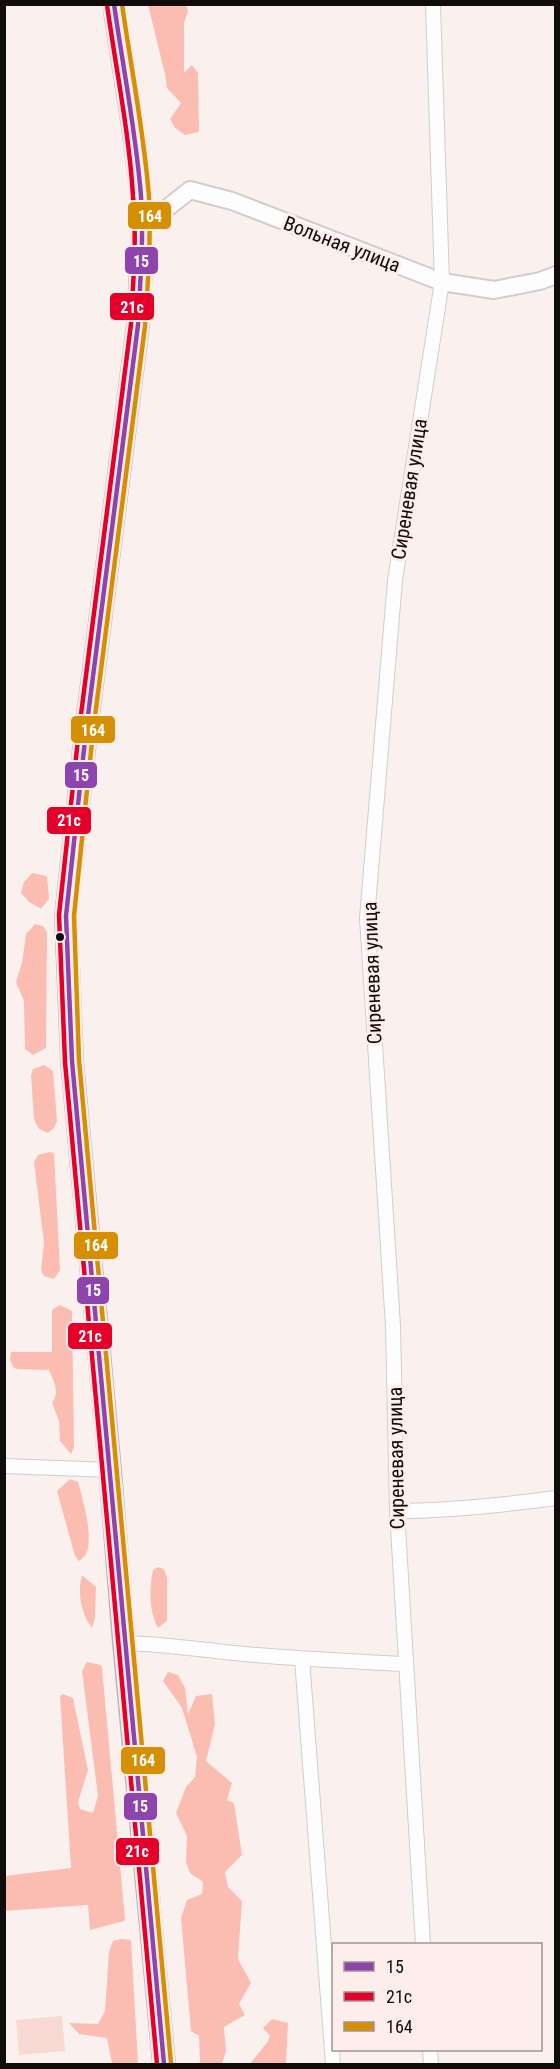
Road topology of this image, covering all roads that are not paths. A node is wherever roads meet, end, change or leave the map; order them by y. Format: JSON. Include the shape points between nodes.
{"nodes":[{"id":1,"x":114,"y":4,"type":"edge"},
{"id":2,"x":433,"y":4,"type":"edge"},
{"id":3,"x":142,"y":228,"type":"junction"},
{"id":4,"x":555,"y":275,"type":"edge"},
{"id":5,"x":442,"y":282,"type":"junction"},
{"id":6,"x":4,"y":1466,"type":"edge"},
{"id":7,"x":110,"y":1470,"type":"junction"},
{"id":8,"x":555,"y":1498,"type":"edge"},
{"id":9,"x":397,"y":1511,"type":"junction"},
{"id":10,"x":124,"y":1643,"type":"junction"},
{"id":11,"x":302,"y":1659,"type":"junction"},
{"id":12,"x":405,"y":1664,"type":"junction"},
{"id":13,"x":423,"y":1943,"type":"edge"},
{"id":14,"x":332,"y":2051,"type":"edge"},
{"id":15,"x":164,"y":2064,"type":"edge"}],
"edges":[{"from":1,"to":3,"type":"highway","via":[[137,159]]},
{"from":2,"to":5,"type":"street","name":"Сиреневая улица"},
{"from":3,"to":5,"type":"street","name":"Вольная улица","via":[[190,190],[232,201]]},
{"from":3,"to":7,"type":"highway","via":[[138,325],[66,916],[72,1061]]},
{"from":4,"to":5,"type":"street","name":"Вольная улица","via":[[494,290]]},
{"from":5,"to":9,"type":"street","name":"Сиреневая улица","via":[[395,580],[367,918],[393,1326]]},
{"from":6,"to":7,"type":"street"},
{"from":7,"to":10,"type":"highway"},
{"from":8,"to":9,"type":"street","via":[[498,1506]]},
{"from":9,"to":12,"type":"street","name":"Сиреневая улица"},
{"from":10,"to":11,"type":"street"},
{"from":10,"to":15,"type":"highway"},
{"from":11,"to":12,"type":"street"},
{"from":11,"to":14,"type":"street"},
{"from":12,"to":13,"type":"street","name":"Сиреневая улица"}]}
